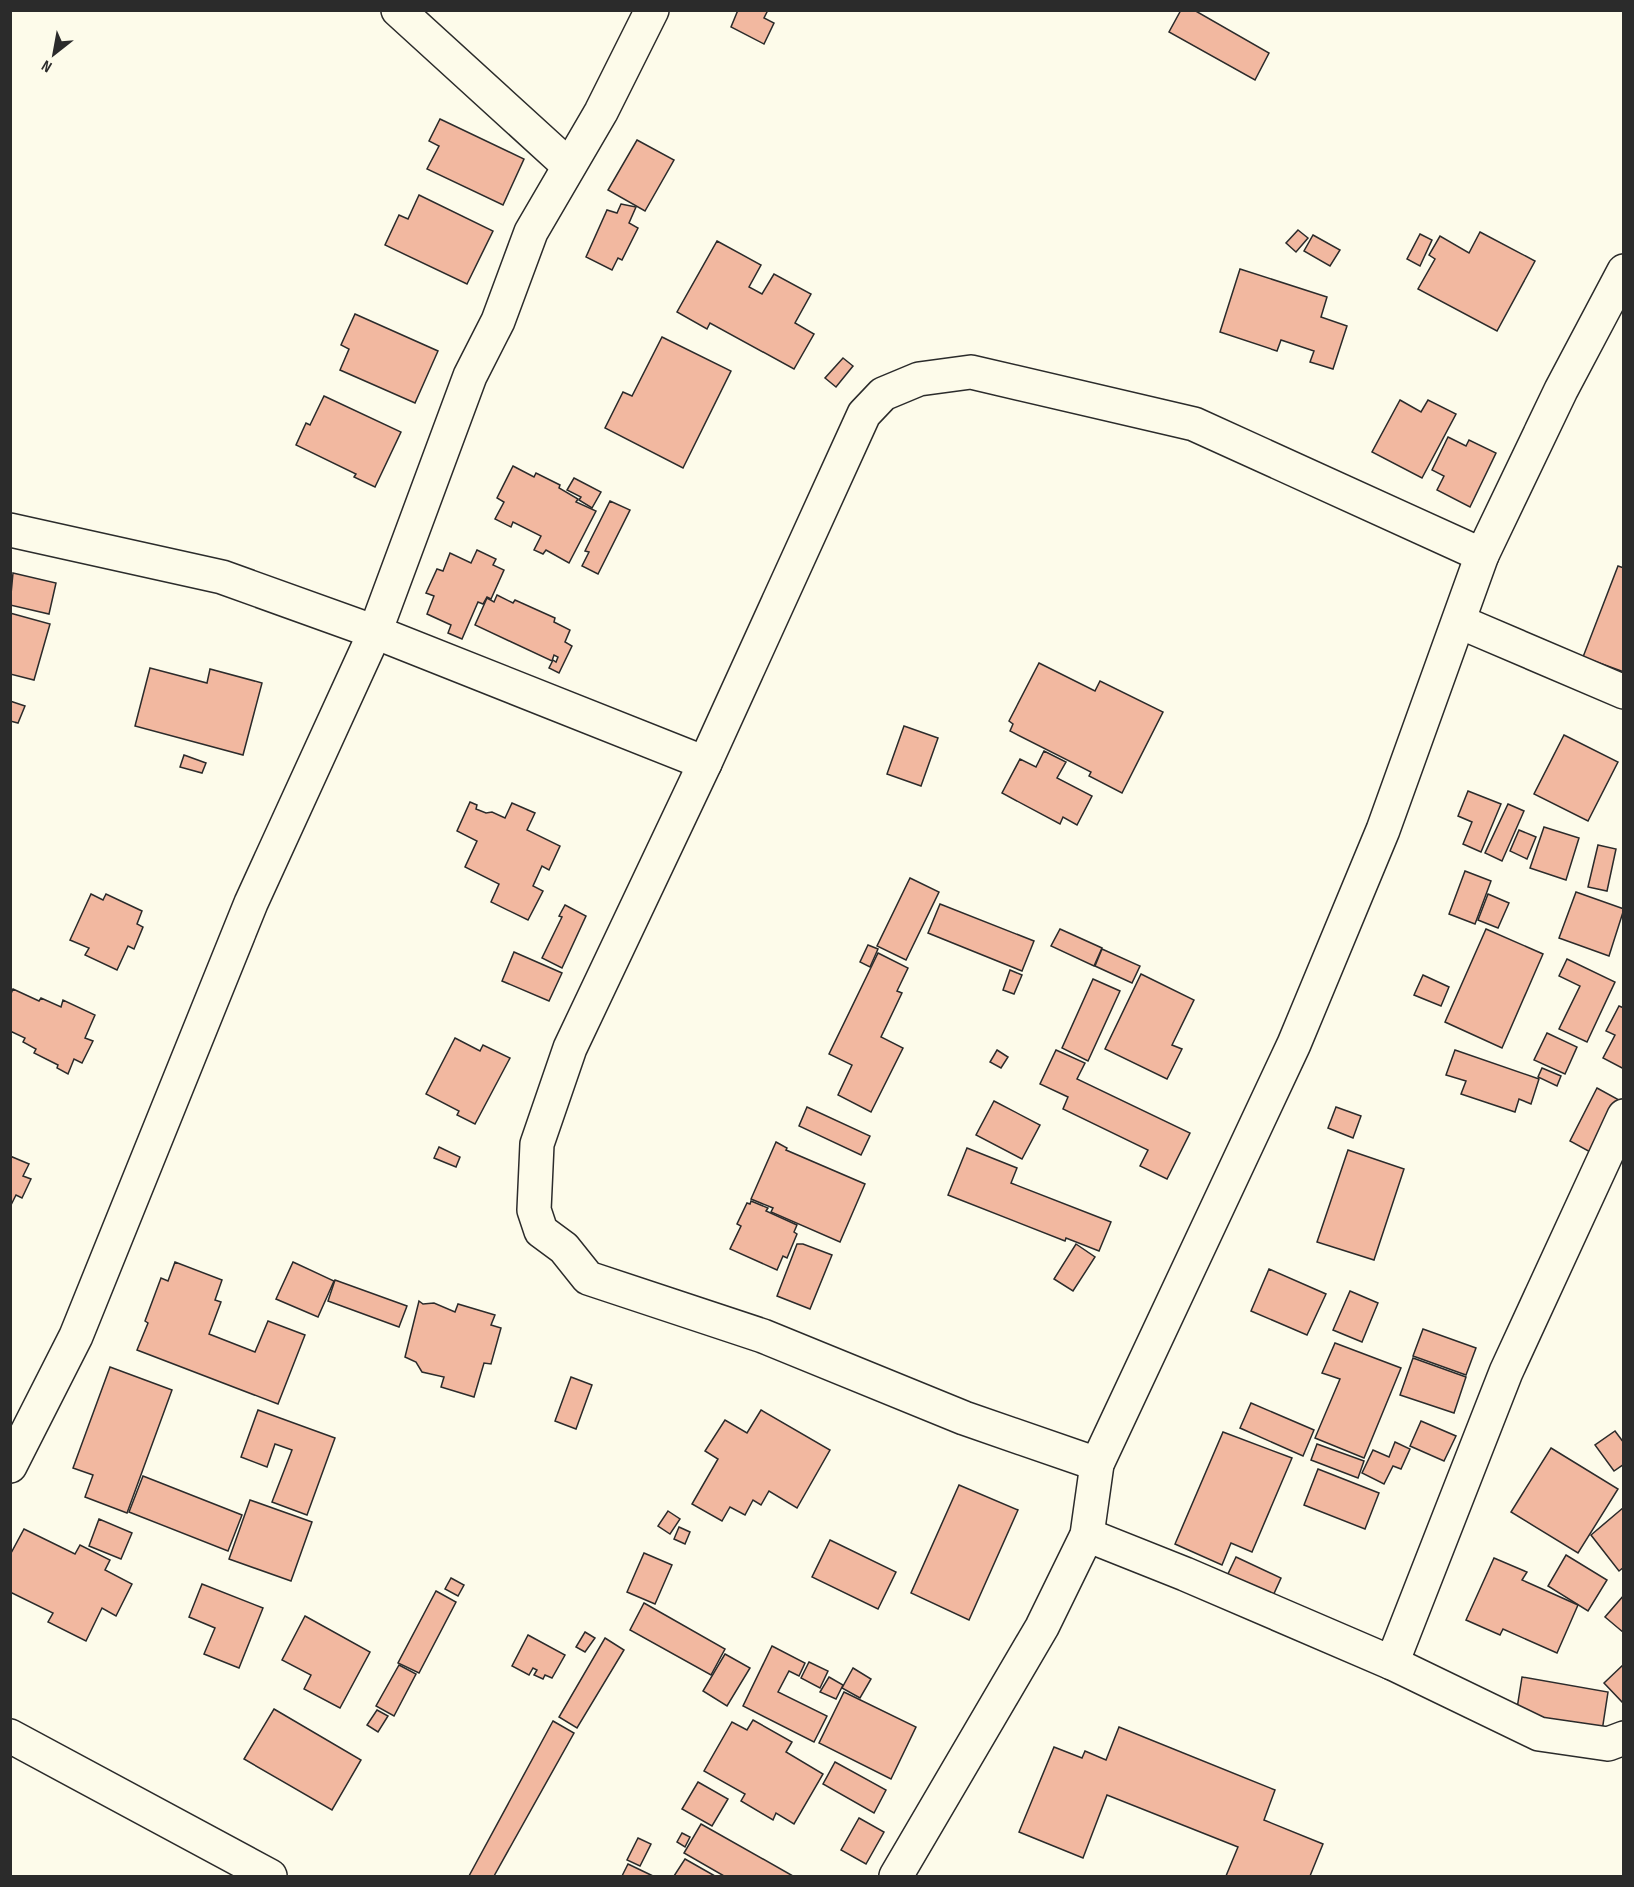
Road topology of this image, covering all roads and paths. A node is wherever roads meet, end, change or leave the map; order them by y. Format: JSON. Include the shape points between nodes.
{"nodes":[{"id":1,"x":398,"y":10,"type":"edge"},
{"id":2,"x":652,"y":10,"type":"edge"},
{"id":3,"x":568,"y":165,"type":"junction"},
{"id":4,"x":1623,"y":270,"type":"edge"},
{"id":5,"x":10,"y":530,"type":"edge"},
{"id":6,"x":1482,"y":555,"type":"junction"},
{"id":7,"x":1460,"y":622,"type":"junction"},
{"id":8,"x":375,"y":632,"type":"junction"},
{"id":9,"x":1623,"y":692,"type":"edge"},
{"id":10,"x":705,"y":763,"type":"junction"},
{"id":11,"x":1623,"y":1116,"type":"edge"},
{"id":12,"x":1097,"y":1464,"type":"junction"},
{"id":13,"x":10,"y":1466,"type":"edge"},
{"id":14,"x":1087,"y":1535,"type":"junction"},
{"id":15,"x":1392,"y":1663,"type":"junction"},
{"id":16,"x":10,"y":1736,"type":"edge"},
{"id":17,"x":1623,"y":1738,"type":"edge"},
{"id":18,"x":270,"y":1876,"type":"edge"},
{"id":19,"x":896,"y":1876,"type":"edge"}],
"edges":[{"from":1,"to":3,"type":"street"},
{"from":2,"to":3,"type":"street","via":[[601,112]]},
{"from":3,"to":8,"type":"street","via":[[531,232],[498,321],[470,376]]},
{"from":4,"to":6,"type":"street"},
{"from":5,"to":8,"type":"street","via":[[222,577]]},
{"from":6,"to":7,"type":"street"},
{"from":6,"to":10,"type":"street","via":[[1194,424],[971,372],[919,379],[884,394],[864,414]]},
{"from":7,"to":9,"type":"street"},
{"from":7,"to":12,"type":"street","via":[[1383,830],[1294,1044]]},
{"from":8,"to":10,"type":"street"},
{"from":8,"to":13,"type":"street","via":[[250,903],[76,1336]]},
{"from":10,"to":12,"type":"street","via":[[570,1048],[537,1144],[534,1210],[541,1231],[564,1248],[588,1278],[763,1336],[964,1418]]},
{"from":11,"to":15,"type":"street","via":[[1506,1372]]},
{"from":12,"to":14,"type":"street"},
{"from":14,"to":15,"type":"street"},
{"from":14,"to":19,"type":"street","via":[[1042,1627]]},
{"from":15,"to":17,"type":"street","via":[[1539,1734],[1608,1744]]},
{"from":16,"to":18,"type":"street"}]}
